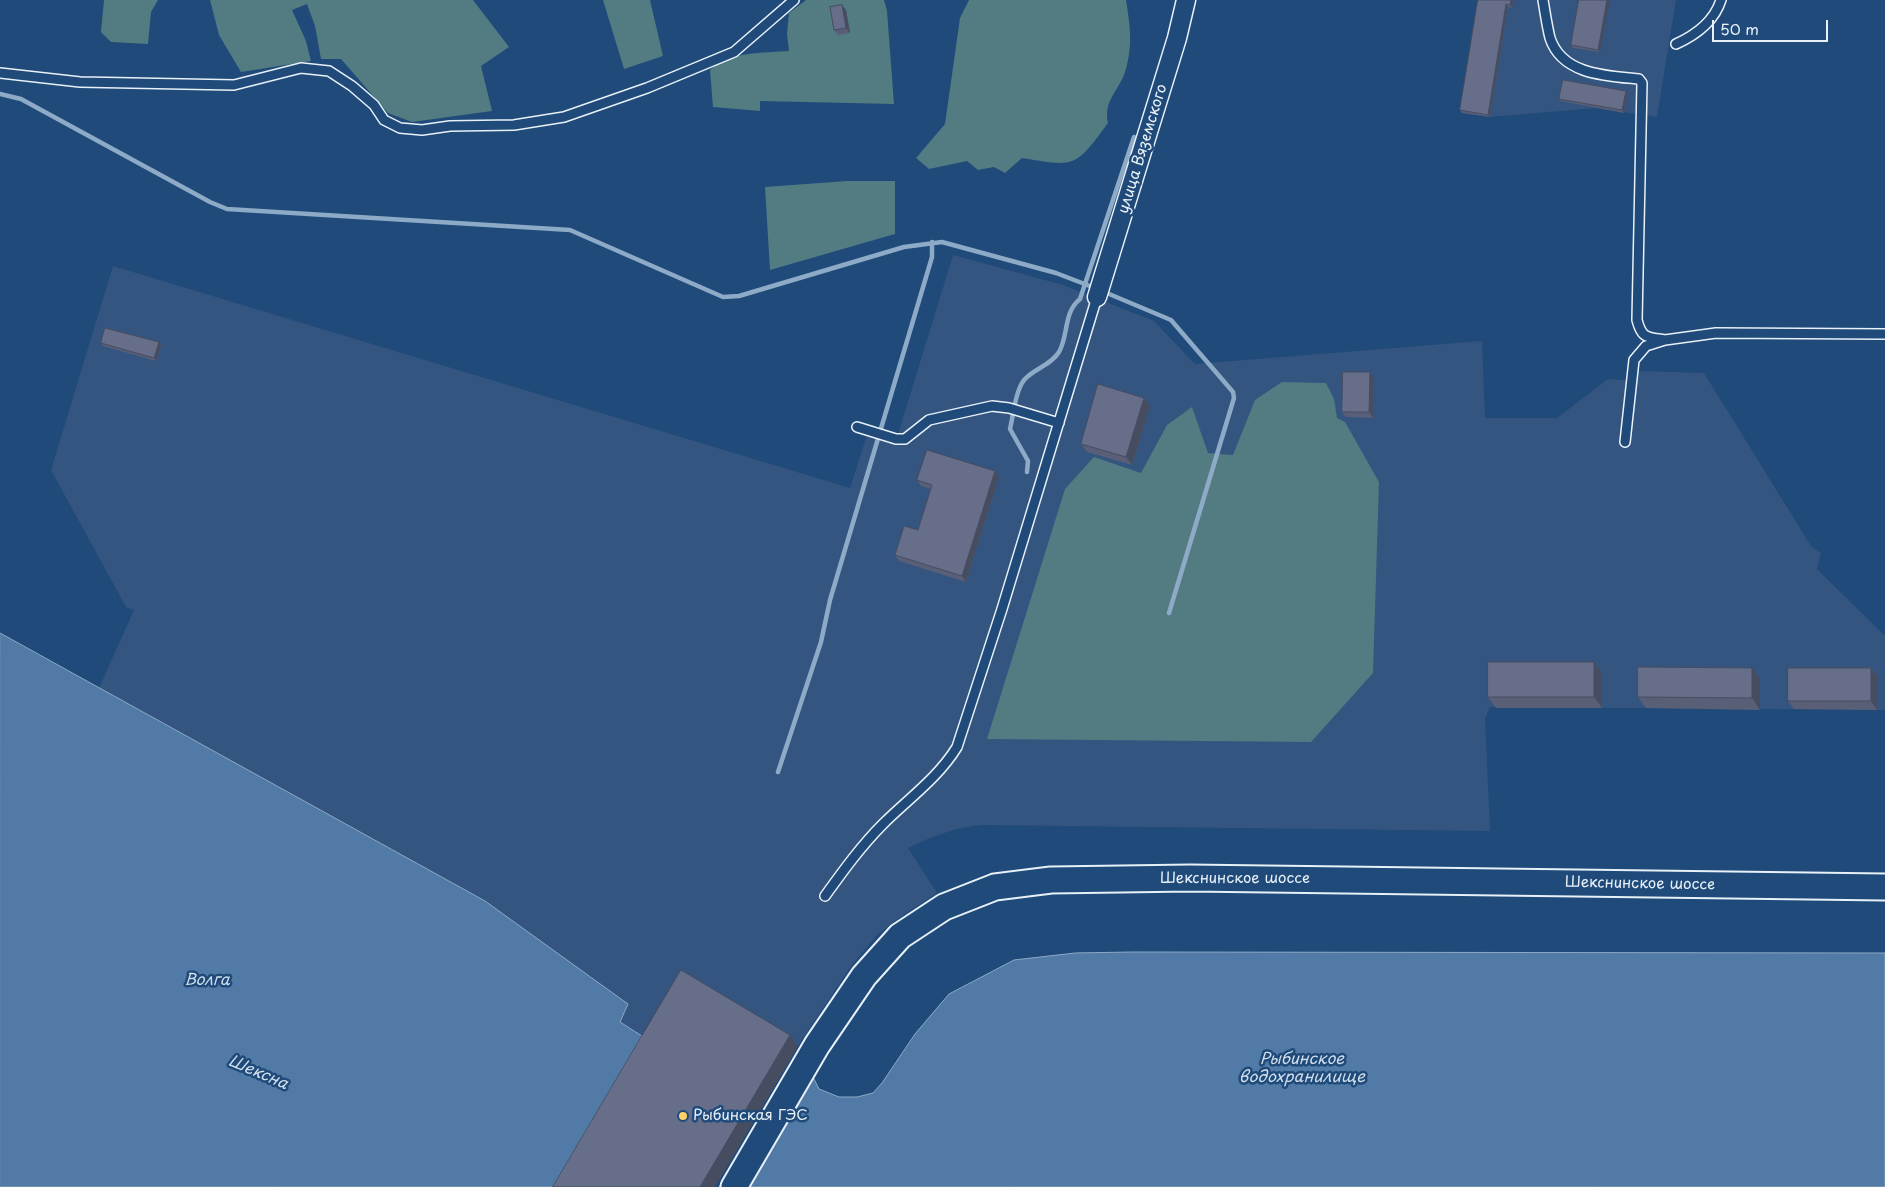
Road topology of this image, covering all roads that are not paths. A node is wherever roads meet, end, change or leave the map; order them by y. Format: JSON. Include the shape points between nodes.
{"nodes":[{"id":1,"x":794,"y":0,"type":"edge"},
{"id":2,"x":1186,"y":0,"type":"edge"},
{"id":3,"x":1543,"y":0,"type":"edge"},
{"id":4,"x":1721,"y":0,"type":"edge"},
{"id":5,"x":1676,"y":44,"type":"dead end"},
{"id":6,"x":0,"y":73,"type":"edge"},
{"id":7,"x":1097,"y":297,"type":"joint"},
{"id":8,"x":1885,"y":334,"type":"edge"},
{"id":9,"x":1665,"y":340,"type":"junction"},
{"id":10,"x":1059,"y":423,"type":"junction"},
{"id":11,"x":857,"y":427,"type":"dead end"},
{"id":12,"x":1625,"y":442,"type":"dead end"},
{"id":13,"x":1885,"y":887,"type":"edge"},
{"id":14,"x":825,"y":896,"type":"dead end"},
{"id":15,"x":734,"y":1187,"type":"edge"}],
"edges":[{"from":1,"to":6,"type":"lane","via":[[734,52],[647,88],[564,117],[514,125],[422,130],[400,128],[384,120],[374,105],[329,71],[301,68],[234,85],[80,82]]},
{"from":2,"to":7,"type":"street","name":"улица Вяземского"},
{"from":3,"to":9,"type":"lane","via":[[1550,39],[1569,64],[1642,82],[1637,320],[1640,332],[1646,337]]},
{"from":4,"to":5,"type":"lane","via":[[1706,26]]},
{"from":7,"to":10,"type":"lane"},
{"from":8,"to":9,"type":"lane","via":[[1716,333]]},
{"from":9,"to":12,"type":"lane","via":[[1646,346],[1634,360]]},
{"from":10,"to":11,"type":"lane","via":[[992,406],[929,420],[904,438],[896,439]]},
{"from":10,"to":14,"type":"lane","via":[[957,747],[927,785],[866,842]]},
{"from":13,"to":15,"type":"main road","name":"Шекснинское шоссе","via":[[1190,878],[1052,880],[996,887],[944,907],[900,936],[864,976],[817,1045]]}]}
